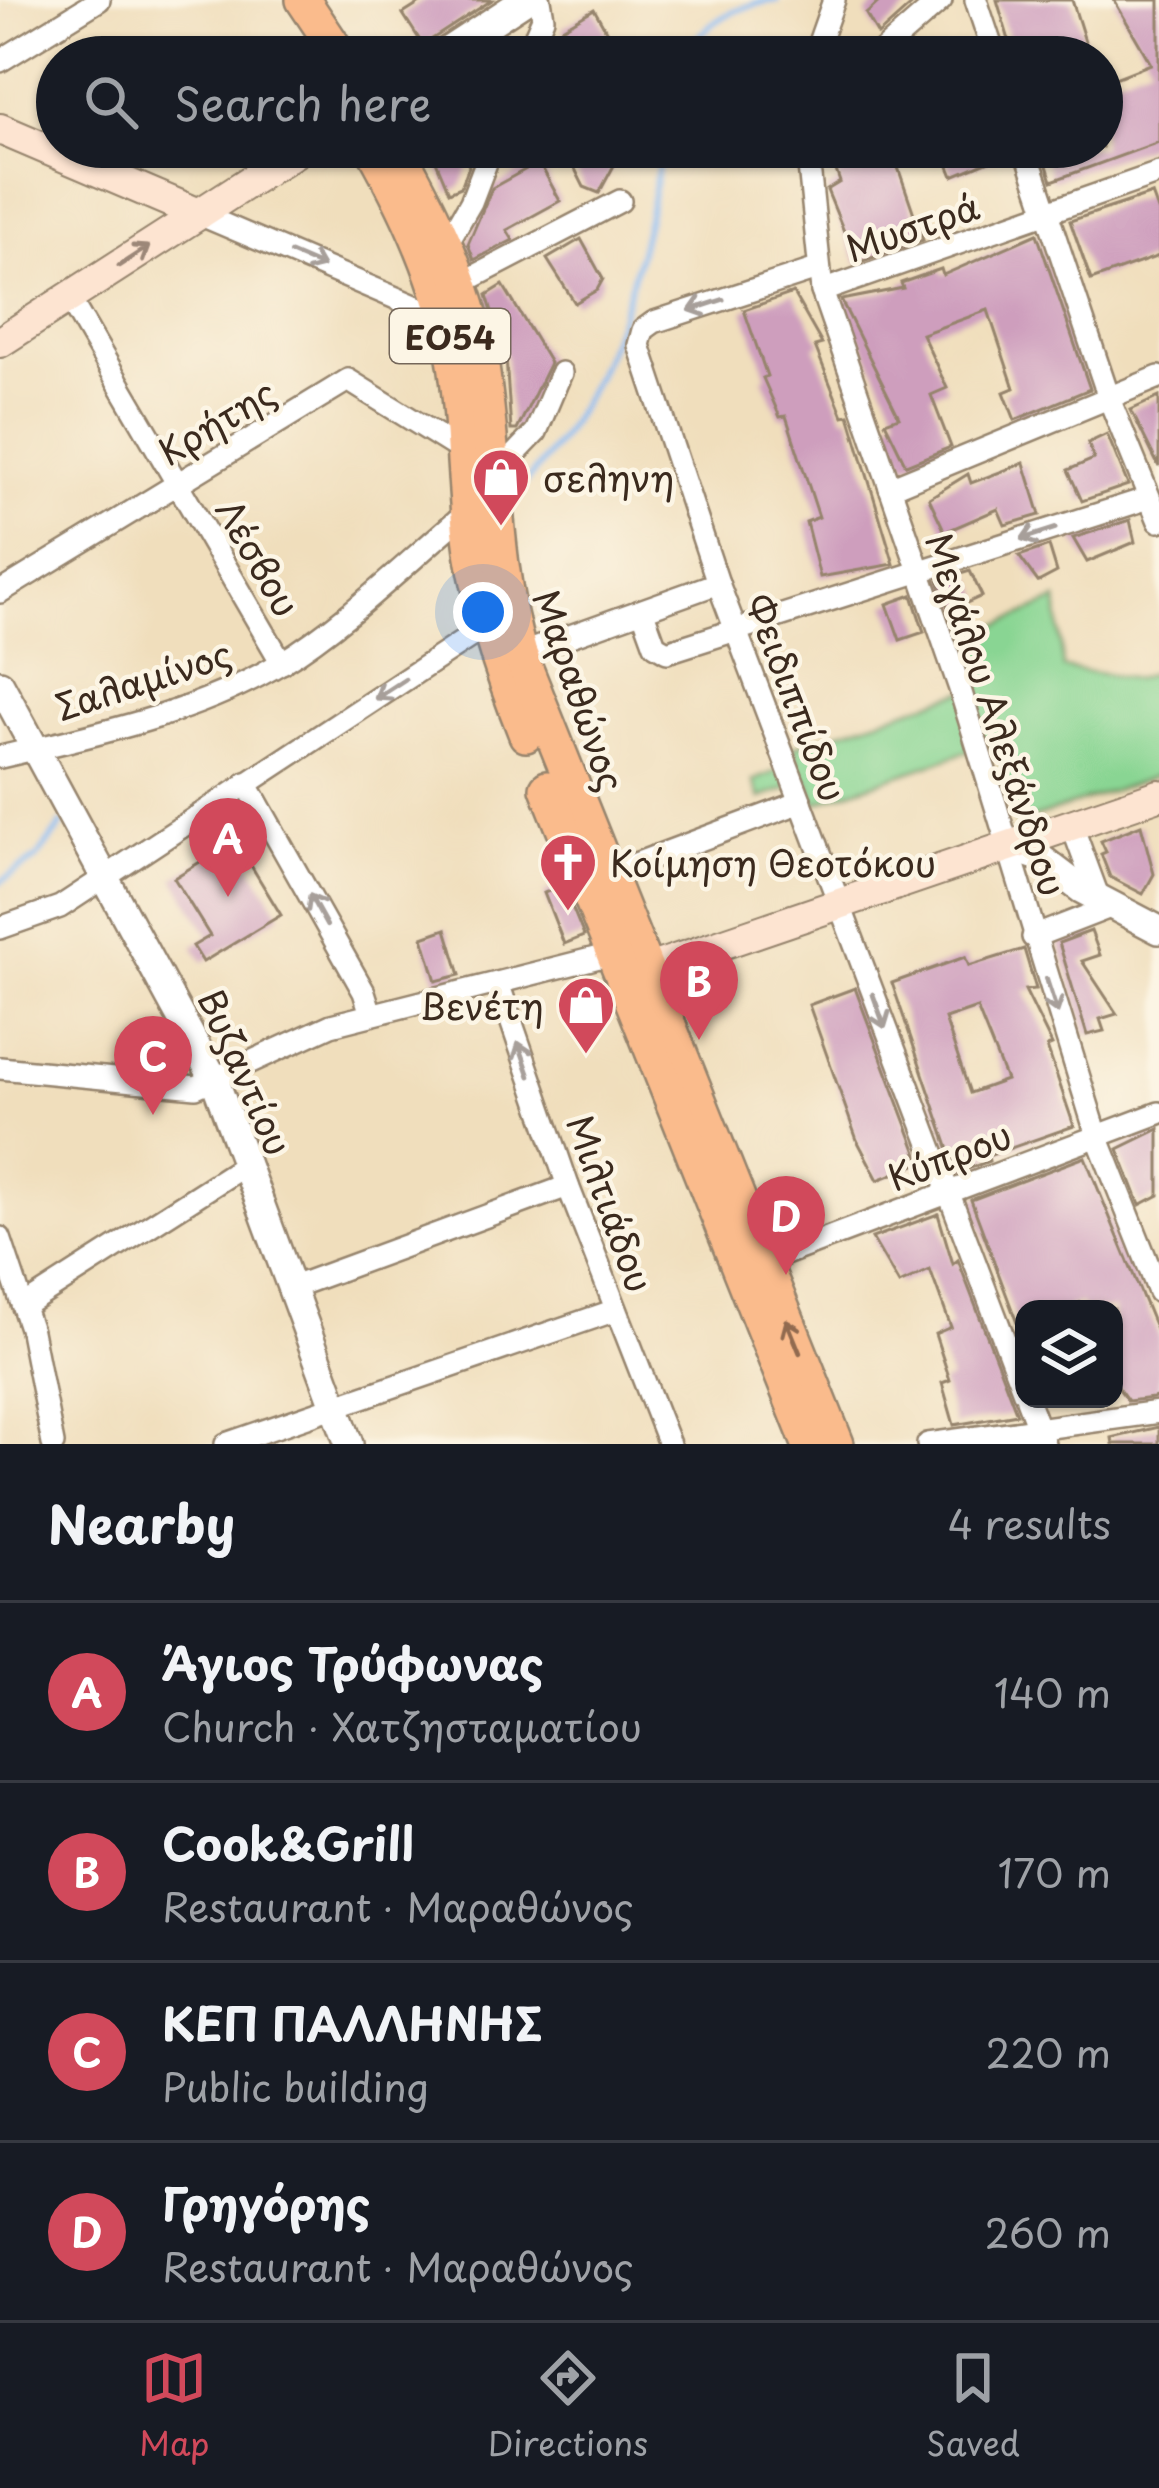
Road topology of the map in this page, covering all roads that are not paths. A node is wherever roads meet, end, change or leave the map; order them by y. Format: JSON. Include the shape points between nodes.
{"nodes":[{"id":1,"x":99,"y":0,"type":"edge"},
{"id":2,"x":280,"y":0,"type":"edge"},
{"id":3,"x":303,"y":0,"type":"edge"},
{"id":4,"x":525,"y":0,"type":"edge"},
{"id":5,"x":539,"y":0,"type":"edge"},
{"id":6,"x":941,"y":0,"type":"edge"},
{"id":7,"x":976,"y":0,"type":"edge"},
{"id":8,"x":840,"y":2,"type":"edge"},
{"id":9,"x":41,"y":36,"type":"edge"},
{"id":10,"x":303,"y":36,"type":"edge"},
{"id":11,"x":326,"y":36,"type":"edge"},
{"id":12,"x":470,"y":36,"type":"edge"},
{"id":13,"x":535,"y":36,"type":"edge"},
{"id":14,"x":824,"y":36,"type":"edge"},
{"id":15,"x":900,"y":36,"type":"edge"},
{"id":16,"x":987,"y":36,"type":"edge"},
{"id":17,"x":36,"y":39,"type":"edge"},
{"id":18,"x":0,"y":61,"type":"edge"},
{"id":19,"x":0,"y":129,"type":"edge"},
{"id":20,"x":36,"y":144,"type":"edge"},
{"id":21,"x":91,"y":168,"type":"edge"},
{"id":22,"x":270,"y":168,"type":"edge"},
{"id":23,"x":383,"y":168,"type":"edge"},
{"id":24,"x":407,"y":168,"type":"edge"},
{"id":25,"x":484,"y":168,"type":"edge"},
{"id":26,"x":809,"y":168,"type":"edge"},
{"id":27,"x":1031,"y":168,"type":"edge"},
{"id":28,"x":1159,"y":173,"type":"edge"},
{"id":29,"x":620,"y":202,"type":"dead end"},
{"id":30,"x":199,"y":214,"type":"junction"},
{"id":31,"x":1047,"y":215,"type":"junction"},
{"id":32,"x":446,"y":245,"type":"junction"},
{"id":33,"x":819,"y":280,"type":"junction"},
{"id":34,"x":460,"y":284,"type":"junction"},
{"id":35,"x":69,"y":298,"type":"junction"},
{"id":36,"x":445,"y":319,"type":"junction"},
{"id":37,"x":0,"y":342,"type":"edge"},
{"id":38,"x":561,"y":373,"type":"dead end"},
{"id":39,"x":1159,"y":377,"type":"edge"},
{"id":40,"x":1110,"y":401,"type":"junction"},
{"id":41,"x":464,"y":452,"type":"junction"},
{"id":42,"x":492,"y":478,"type":"junction"},
{"id":43,"x":178,"y":482,"type":"junction"},
{"id":44,"x":890,"y":488,"type":"junction"},
{"id":45,"x":1149,"y":498,"type":"junction"},
{"id":46,"x":468,"y":511,"type":"junction"},
{"id":47,"x":1159,"y":521,"type":"edge"},
{"id":48,"x":920,"y":573,"type":"junction"},
{"id":49,"x":718,"y":583,"type":"junction"},
{"id":50,"x":0,"y":592,"type":"edge"},
{"id":51,"x":643,"y":612,"type":"junction"},
{"id":52,"x":488,"y":625,"type":"junction"},
{"id":53,"x":738,"y":628,"type":"junction"},
{"id":54,"x":520,"y":654,"type":"junction"},
{"id":55,"x":282,"y":662,"type":"junction"},
{"id":56,"x":0,"y":684,"type":"edge"},
{"id":57,"x":34,"y":749,"type":"junction"},
{"id":58,"x":0,"y":757,"type":"edge"},
{"id":59,"x":246,"y":783,"type":"junction"},
{"id":60,"x":1159,"y":795,"type":"edge"},
{"id":61,"x":801,"y":802,"type":"junction"},
{"id":62,"x":1071,"y":823,"type":"junction"},
{"id":63,"x":1004,"y":844,"type":"junction"},
{"id":64,"x":606,"y":875,"type":"junction"},
{"id":65,"x":107,"y":876,"type":"junction"},
{"id":66,"x":839,"y":901,"type":"junction"},
{"id":67,"x":1106,"y":903,"type":"junction"},
{"id":68,"x":0,"y":928,"type":"edge"},
{"id":69,"x":1159,"y":930,"type":"edge"},
{"id":70,"x":1033,"y":937,"type":"junction"},
{"id":71,"x":629,"y":962,"type":"junction"},
{"id":72,"x":498,"y":983,"type":"junction"},
{"id":73,"x":370,"y":1014,"type":"junction"},
{"id":74,"x":0,"y":1068,"type":"edge"},
{"id":75,"x":215,"y":1081,"type":"junction"},
{"id":76,"x":1159,"y":1112,"type":"edge"},
{"id":77,"x":1097,"y":1136,"type":"junction"},
{"id":78,"x":248,"y":1162,"type":"junction"},
{"id":79,"x":568,"y":1186,"type":"junction"},
{"id":80,"x":946,"y":1191,"type":"junction"},
{"id":81,"x":0,"y":1238,"type":"edge"},
{"id":82,"x":764,"y":1262,"type":"junction"},
{"id":83,"x":293,"y":1287,"type":"junction"},
{"id":84,"x":1159,"y":1292,"type":"edge"},
{"id":85,"x":24,"y":1306,"type":"junction"},
{"id":86,"x":616,"y":1310,"type":"junction"},
{"id":87,"x":1015,"y":1370,"type":"edge"},
{"id":88,"x":336,"y":1406,"type":"junction"},
{"id":89,"x":1030,"y":1408,"type":"edge"},
{"id":90,"x":1159,"y":1412,"type":"edge"},
{"id":91,"x":1041,"y":1436,"type":"edge"},
{"id":92,"x":53,"y":1444,"type":"edge"},
{"id":93,"x":226,"y":1444,"type":"edge"},
{"id":94,"x":349,"y":1444,"type":"edge"},
{"id":95,"x":669,"y":1444,"type":"edge"},
{"id":96,"x":809,"y":1444,"type":"edge"},
{"id":97,"x":837,"y":1444,"type":"edge"},
{"id":98,"x":928,"y":1444,"type":"edge"}],
"edges":[{"from":1,"to":9,"type":"street"},
{"from":2,"to":10,"type":"main road"},
{"from":3,"to":11,"type":"main road"},
{"from":4,"to":12,"type":"street"},
{"from":5,"to":13,"type":"street"},
{"from":6,"to":15,"type":"street"},
{"from":7,"to":16,"type":"street"},
{"from":8,"to":14,"type":"street"},
{"from":17,"to":18,"type":"street"},
{"from":19,"to":20,"type":"main road"},
{"from":21,"to":30,"type":"main road"},
{"from":22,"to":30,"type":"main road"},
{"from":23,"to":36,"type":"main road","name":"Μαραθώνος","number":"ΕΟ54"},
{"from":24,"to":32,"type":"main road","name":"Μαραθώνος","number":"ΕΟ54"},
{"from":25,"to":32,"type":"street"},
{"from":26,"to":33,"type":"street","name":"Μεγάλου Αλεξάνδρου"},
{"from":27,"to":31,"type":"street"},
{"from":28,"to":31,"type":"street","name":"Μυστρά"},
{"from":29,"to":34,"type":"street"},
{"from":35,"to":30,"type":"main road","one_way":true},
{"from":30,"to":36,"type":"street","one_way":true},
{"from":31,"to":33,"type":"street","name":"Μυστρά"},
{"from":31,"to":40,"type":"street"},
{"from":32,"to":34,"type":"main road","name":"Μαραθώνος","number":"ΕΟ54"},
{"from":33,"to":44,"type":"street","name":"Μεγάλου Αλεξάνδρου"},
{"from":33,"to":49,"type":"street","name":"Φειδιππίδου","one_way":true,"via":[[643,330],[639,345]]},
{"from":34,"to":42,"type":"main road","name":"Μαραθώνος","number":"ΕΟ54","via":[[482,365]]},
{"from":35,"to":37,"type":"main road"},
{"from":35,"to":43,"type":"street","name":"Λέσβου"},
{"from":36,"to":41,"type":"main road","name":"Μαραθώνος","number":"ΕΟ54"},
{"from":38,"to":42,"type":"street","via":[[536,432]]},
{"from":39,"to":40,"type":"street"},
{"from":40,"to":44,"type":"street"},
{"from":40,"to":45,"type":"street"},
{"from":41,"to":43,"type":"street","name":"Κρήτης","via":[[348,380]]},
{"from":41,"to":46,"type":"main road","name":"Μαραθώνος","number":"ΕΟ54"},
{"from":42,"to":54,"type":"main road","name":"Μαραθώνος","number":"ΕΟ54","via":[[502,581]]},
{"from":43,"to":50,"type":"street","name":"Κρήτης"},
{"from":43,"to":55,"type":"street","name":"Λέσβου"},
{"from":44,"to":48,"type":"street","name":"Μεγάλου Αλεξάνδρου"},
{"from":45,"to":47,"type":"street"},
{"from":45,"to":48,"type":"street","one_way":true},
{"from":46,"to":52,"type":"main road","name":"Μαραθώνος","number":"ΕΟ54"},
{"from":46,"to":55,"type":"street","name":"Σαλαμίνος"},
{"from":48,"to":53,"type":"street"},
{"from":48,"to":63,"type":"street","name":"Μεγάλου Αλεξάνδρου"},
{"from":49,"to":51,"type":"street"},
{"from":49,"to":53,"type":"street","name":"Φειδιππίδου"},
{"from":51,"to":53,"type":"street","via":[[659,651]]},
{"from":51,"to":54,"type":"street"},
{"from":52,"to":59,"type":"street","one_way":true},
{"from":52,"to":71,"type":"main road","name":"Μαραθώνος","number":"ΕΟ54"},
{"from":53,"to":61,"type":"street","name":"Φειδιππίδου"},
{"from":54,"to":64,"type":"main road","name":"Μαραθώνος","number":"ΕΟ54"},
{"from":55,"to":57,"type":"street","name":"Σαλαμίνος","via":[[173,711]]},
{"from":56,"to":57,"type":"street","name":"Βυζαντίου"},
{"from":57,"to":58,"type":"street","name":"Σαλαμίνος"},
{"from":57,"to":65,"type":"street","name":"Βυζαντίου"},
{"from":59,"to":65,"type":"street"},
{"from":73,"to":59,"type":"street","one_way":true},
{"from":60,"to":62,"type":"main road"},
{"from":61,"to":64,"type":"street"},
{"from":61,"to":66,"type":"street","name":"Φειδιππίδου"},
{"from":62,"to":63,"type":"main road"},
{"from":62,"to":67,"type":"street"},
{"from":63,"to":66,"type":"main road"},
{"from":63,"to":67,"type":"street","via":[[1039,856]]},
{"from":63,"to":70,"type":"street","name":"Μεγάλου Αλεξάνδρου"},
{"from":64,"to":71,"type":"main road","name":"Μαραθώνος","number":"ΕΟ54"},
{"from":65,"to":68,"type":"street","via":[[50,913]]},
{"from":65,"to":75,"type":"street","name":"Βυζαντίου"},
{"from":66,"to":71,"type":"main road"},
{"from":66,"to":80,"type":"street","name":"Φειδιππίδου","one_way":true},
{"from":67,"to":69,"type":"street"},
{"from":67,"to":70,"type":"street"},
{"from":70,"to":77,"type":"street","name":"Μεγάλου Αλεξάνδρου","one_way":true},
{"from":71,"to":72,"type":"street"},
{"from":71,"to":82,"type":"main road","name":"Μαραθώνος","number":"ΕΟ54"},
{"from":71,"to":96,"type":"main road","name":"Μαραθώνος","number":"ΕΟ54"},
{"from":72,"to":73,"type":"street"},
{"from":79,"to":72,"type":"street","name":"Μιλτιάδου","one_way":true},
{"from":73,"to":75,"type":"street"},
{"from":74,"to":75,"type":"street","via":[[186,1087]]},
{"from":75,"to":78,"type":"street","name":"Βυζαντίου"},
{"from":76,"to":77,"type":"street","name":"Κύπρου"},
{"from":77,"to":80,"type":"street","name":"Κύπρου"},
{"from":77,"to":84,"type":"street","name":"Μεγάλου Αλεξάνδρου"},
{"from":78,"to":83,"type":"street","name":"Βυζαντίου"},
{"from":78,"to":85,"type":"street"},
{"from":79,"to":83,"type":"street"},
{"from":79,"to":86,"type":"street","name":"Μιλτιάδου"},
{"from":80,"to":82,"type":"street","name":"Κύπρου"},
{"from":80,"to":87,"type":"street","name":"Φειδιππίδου"},
{"from":81,"to":85,"type":"street"},
{"from":97,"to":82,"type":"main road","name":"Μαραθώνος","number":"ΕΟ54","one_way":true},
{"from":83,"to":88,"type":"street","name":"Βυζαντίου"},
{"from":85,"to":92,"type":"street"},
{"from":86,"to":88,"type":"street"},
{"from":86,"to":95,"type":"street","name":"Μιλτιάδου"},
{"from":88,"to":93,"type":"street"},
{"from":88,"to":94,"type":"street","name":"Βυζαντίου"},
{"from":89,"to":91,"type":"street","name":"Φειδιππίδου"},
{"from":90,"to":91,"type":"street"},
{"from":91,"to":98,"type":"street"}]}
